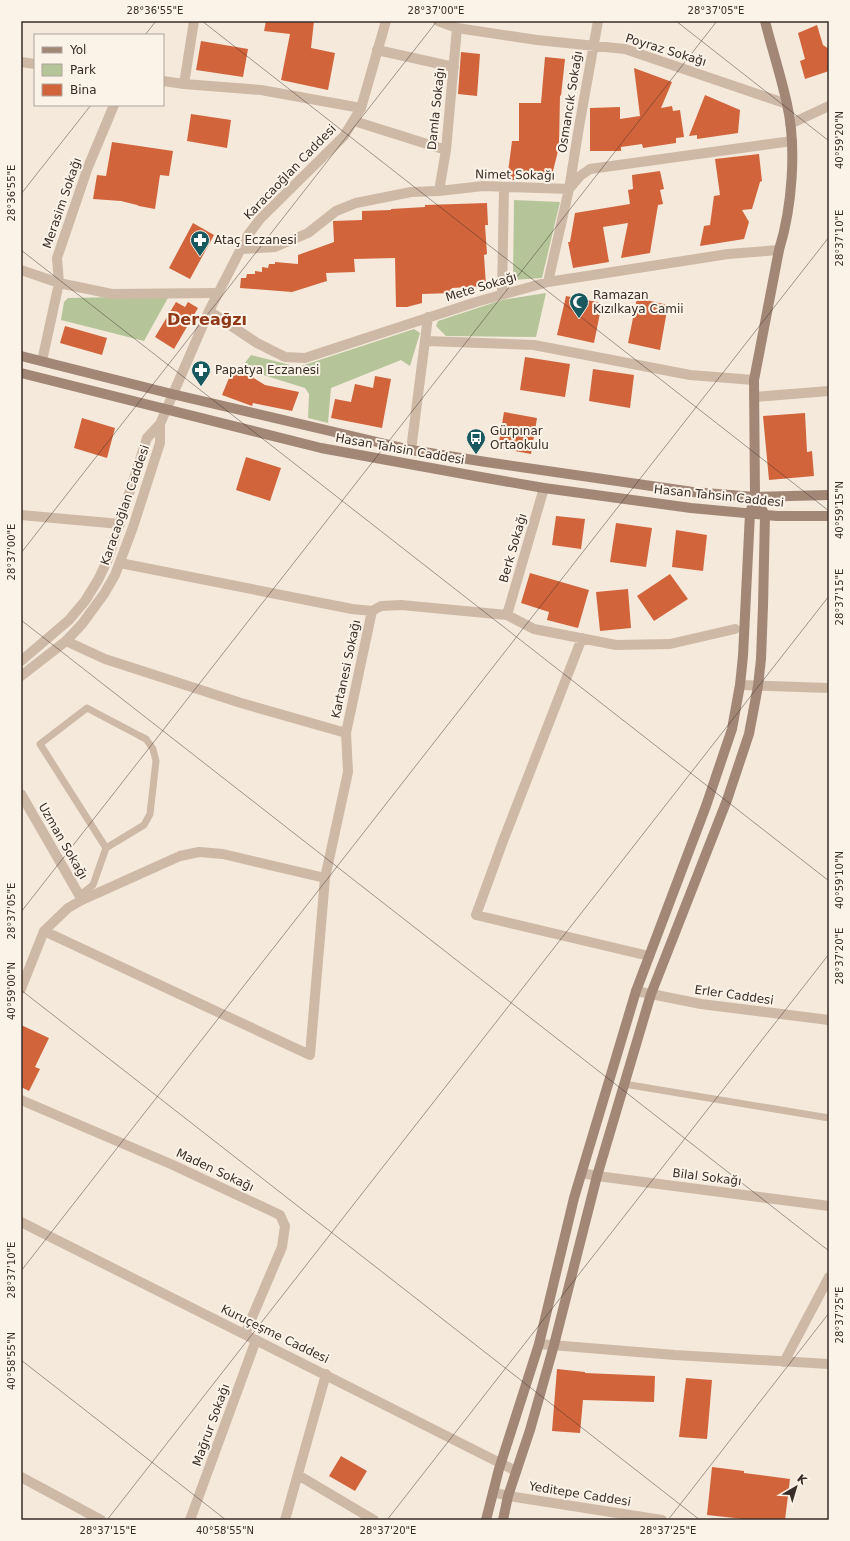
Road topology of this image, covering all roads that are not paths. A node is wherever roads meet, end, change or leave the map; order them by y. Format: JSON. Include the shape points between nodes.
{"nodes":[{"id":1,"x":194,"y":21,"type":"edge"},
{"id":2,"x":386,"y":21,"type":"edge"},
{"id":3,"x":438,"y":21,"type":"edge"},
{"id":4,"x":598,"y":21,"type":"edge"},
{"id":5,"x":765,"y":21,"type":"edge"},
{"id":6,"x":457,"y":28,"type":"junction"},
{"id":7,"x":593,"y":45,"type":"junction"},
{"id":8,"x":377,"y":50,"type":"junction"},
{"id":9,"x":21,"y":62,"type":"edge"},
{"id":10,"x":34,"y":64,"type":"edge"},
{"id":11,"x":454,"y":67,"type":"junction"},
{"id":12,"x":164,"y":80,"type":"edge"},
{"id":13,"x":184,"y":84,"type":"junction"},
{"id":14,"x":787,"y":104,"type":"junction"},
{"id":15,"x":114,"y":106,"type":"edge"},
{"id":16,"x":829,"y":106,"type":"edge"},
{"id":17,"x":361,"y":108,"type":"junction"},
{"id":18,"x":354,"y":121,"type":"junction"},
{"id":19,"x":790,"y":124,"type":"junction"},
{"id":20,"x":792,"y":141,"type":"junction"},
{"id":21,"x":446,"y":150,"type":"junction"},
{"id":22,"x":504,"y":188,"type":"junction"},
{"id":23,"x":569,"y":189,"type":"junction"},
{"id":24,"x":438,"y":191,"type":"junction"},
{"id":25,"x":241,"y":249,"type":"junction"},
{"id":26,"x":779,"y":250,"type":"junction"},
{"id":27,"x":21,"y":270,"type":"edge"},
{"id":28,"x":548,"y":282,"type":"junction"},
{"id":29,"x":60,"y":283,"type":"junction"},
{"id":30,"x":218,"y":293,"type":"junction"},
{"id":31,"x":502,"y":294,"type":"junction"},
{"id":32,"x":209,"y":311,"type":"junction"},
{"id":33,"x":428,"y":317,"type":"junction"},
{"id":34,"x":426,"y":341,"type":"junction"},
{"id":35,"x":21,"y":356,"type":"edge"},
{"id":36,"x":42,"y":361,"type":"junction"},
{"id":37,"x":21,"y":373,"type":"edge"},
{"id":38,"x":754,"y":380,"type":"junction"},
{"id":39,"x":829,"y":391,"type":"edge"},
{"id":40,"x":172,"y":394,"type":"junction"},
{"id":41,"x":754,"y":397,"type":"junction"},
{"id":42,"x":165,"y":410,"type":"junction"},
{"id":43,"x":160,"y":424,"type":"junction"},
{"id":44,"x":411,"y":450,"type":"junction"},
{"id":45,"x":544,"y":488,"type":"junction"},
{"id":46,"x":829,"y":495,"type":"edge"},
{"id":47,"x":755,"y":497,"type":"junction"},
{"id":48,"x":750,"y":513,"type":"junction"},
{"id":49,"x":21,"y":515,"type":"edge"},
{"id":50,"x":765,"y":515,"type":"junction"},
{"id":51,"x":829,"y":516,"type":"edge"},
{"id":52,"x":120,"y":524,"type":"junction"},
{"id":53,"x":107,"y":561,"type":"junction"},
{"id":54,"x":120,"y":563,"type":"junction"},
{"id":55,"x":372,"y":610,"type":"junction"},
{"id":56,"x":507,"y":615,"type":"junction"},
{"id":57,"x":735,"y":629,"type":"dead end"},
{"id":58,"x":582,"y":638,"type":"junction"},
{"id":59,"x":66,"y":641,"type":"junction"},
{"id":60,"x":21,"y":661,"type":"edge"},
{"id":61,"x":21,"y":676,"type":"edge"},
{"id":62,"x":740,"y":685,"type":"junction"},
{"id":63,"x":758,"y":686,"type":"junction"},
{"id":64,"x":829,"y":688,"type":"edge"},
{"id":65,"x":346,"y":733,"type":"junction"},
{"id":66,"x":21,"y":794,"type":"edge"},
{"id":67,"x":106,"y":848,"type":"junction"},
{"id":68,"x":325,"y":878,"type":"junction"},
{"id":69,"x":81,"y":898,"type":"junction"},
{"id":70,"x":44,"y":931,"type":"junction"},
{"id":71,"x":649,"y":956,"type":"junction"},
{"id":72,"x":21,"y":989,"type":"edge"},
{"id":73,"x":636,"y":991,"type":"junction"},
{"id":74,"x":651,"y":994,"type":"junction"},
{"id":75,"x":829,"y":1020,"type":"edge"},
{"id":76,"x":624,"y":1084,"type":"junction"},
{"id":77,"x":21,"y":1100,"type":"edge"},
{"id":78,"x":829,"y":1118,"type":"edge"},
{"id":79,"x":582,"y":1173,"type":"junction"},
{"id":80,"x":597,"y":1176,"type":"junction"},
{"id":81,"x":829,"y":1206,"type":"edge"},
{"id":82,"x":21,"y":1222,"type":"edge"},
{"id":83,"x":829,"y":1277,"type":"edge"},
{"id":84,"x":245,"y":1334,"type":"junction"},
{"id":85,"x":256,"y":1340,"type":"junction"},
{"id":86,"x":539,"y":1344,"type":"junction"},
{"id":87,"x":554,"y":1345,"type":"junction"},
{"id":88,"x":784,"y":1362,"type":"junction"},
{"id":89,"x":829,"y":1364,"type":"edge"},
{"id":90,"x":326,"y":1374,"type":"junction"},
{"id":91,"x":501,"y":1464,"type":"junction"},
{"id":92,"x":516,"y":1471,"type":"junction"},
{"id":93,"x":298,"y":1475,"type":"junction"},
{"id":94,"x":21,"y":1477,"type":"edge"},
{"id":95,"x":493,"y":1492,"type":"junction"},
{"id":96,"x":508,"y":1496,"type":"junction"},
{"id":97,"x":100,"y":1520,"type":"edge"},
{"id":98,"x":190,"y":1520,"type":"edge"},
{"id":99,"x":285,"y":1520,"type":"edge"},
{"id":100,"x":374,"y":1520,"type":"edge"},
{"id":101,"x":486,"y":1520,"type":"edge"},
{"id":102,"x":502,"y":1520,"type":"edge"},
{"id":103,"x":662,"y":1520,"type":"edge"}],
"edges":[{"from":1,"to":13,"type":"street"},
{"from":2,"to":8,"type":"street","name":"Karacaoğlan Caddesi"},
{"from":3,"to":6,"type":"street","name":"Poyraz Sokağı"},
{"from":4,"to":7,"type":"street","name":"Osmancık Sokağı"},
{"from":5,"to":14,"type":"main road"},
{"from":6,"to":7,"type":"street","name":"Poyraz Sokağı"},
{"from":6,"to":11,"type":"street","name":"Damla Sokağı"},
{"from":7,"to":14,"type":"street","name":"Poyraz Sokağı","via":[[625,49]]},
{"from":7,"to":23,"type":"street","name":"Osmancık Sokağı"},
{"from":8,"to":11,"type":"street"},
{"from":8,"to":17,"type":"street","name":"Karacaoğlan Caddesi"},
{"from":9,"to":10,"type":"street"},
{"from":11,"to":21,"type":"street","name":"Damla Sokağı"},
{"from":12,"to":13,"type":"street"},
{"from":13,"to":17,"type":"street","via":[[261,90]]},
{"from":14,"to":19,"type":"main road"},
{"from":15,"to":29,"type":"street","name":"Merasim Sokağı","via":[[88,167],[57,258]]},
{"from":16,"to":19,"type":"street"},
{"from":17,"to":18,"type":"street","name":"Karacaoğlan Caddesi"},
{"from":18,"to":21,"type":"street"},
{"from":18,"to":25,"type":"street","name":"Karacaoğlan Caddesi","via":[[344,136],[260,219]]},
{"from":19,"to":20,"type":"main road"},
{"from":20,"to":23,"type":"street","name":"Nimet Sokağı","via":[[590,169]]},
{"from":20,"to":26,"type":"main road","via":[[791,180],[784,235]]},
{"from":21,"to":24,"type":"street","name":"Damla Sokağı"},
{"from":22,"to":23,"type":"street","name":"Nimet Sokağı"},
{"from":22,"to":24,"type":"street","name":"Nimet Sokağı","via":[[483,186]]},
{"from":22,"to":31,"type":"street"},
{"from":23,"to":28,"type":"street","name":"Osmancık Sokağı"},
{"from":24,"to":25,"type":"street","name":"Nimet Sokağı","via":[[412,192],[356,203],[336,211],[308,233],[275,247]]},
{"from":25,"to":30,"type":"street","name":"Karacaoğlan Caddesi"},
{"from":26,"to":28,"type":"street","name":"Mete Sokağı","via":[[728,254]]},
{"from":26,"to":38,"type":"main road"},
{"from":27,"to":29,"type":"street"},
{"from":28,"to":31,"type":"street","name":"Mete Sokağı"},
{"from":29,"to":30,"type":"street","via":[[112,294]]},
{"from":29,"to":36,"type":"street","name":"Merasim Sokağı"},
{"from":30,"to":32,"type":"street","name":"Karacaoğlan Caddesi"},
{"from":31,"to":33,"type":"street","name":"Mete Sokağı"},
{"from":32,"to":33,"type":"street","name":"Mete Sokağı","via":[[257,343],[285,357],[305,358]]},
{"from":32,"to":40,"type":"street","name":"Karacaoğlan Caddesi"},
{"from":33,"to":34,"type":"street"},
{"from":34,"to":38,"type":"street","via":[[534,346],[690,375]]},
{"from":34,"to":44,"type":"street"},
{"from":35,"to":36,"type":"main road","name":"Hasan Tahsin Caddesi"},
{"from":36,"to":40,"type":"main road","name":"Hasan Tahsin Caddesi"},
{"from":37,"to":42,"type":"main road","name":"Hasan Tahsin Caddesi"},
{"from":38,"to":41,"type":"main road"},
{"from":39,"to":41,"type":"street"},
{"from":40,"to":42,"type":"street","name":"Karacaoğlan Caddesi"},
{"from":40,"to":44,"type":"main road","name":"Hasan Tahsin Caddesi"},
{"from":41,"to":47,"type":"main road"},
{"from":42,"to":43,"type":"street","name":"Karacaoğlan Caddesi"},
{"from":42,"to":45,"type":"main road","name":"Hasan Tahsin Caddesi","via":[[321,448]]},
{"from":43,"to":52,"type":"street","name":"Karacaoğlan Caddesi","via":[[147,438]]},
{"from":43,"to":54,"type":"street","name":"Karacaoğlan Caddesi","via":[[160,444]]},
{"from":44,"to":47,"type":"main road","name":"Hasan Tahsin Caddesi","via":[[693,492]]},
{"from":45,"to":48,"type":"main road","name":"Hasan Tahsin Caddesi","via":[[691,508]]},
{"from":45,"to":56,"type":"street","name":"Berk Sokağı"},
{"from":46,"to":47,"type":"main road","name":"Hasan Tahsin Caddesi"},
{"from":47,"to":48,"type":"main road"},
{"from":47,"to":50,"type":"main road"},
{"from":48,"to":50,"type":"main road","name":"Hasan Tahsin Caddesi"},
{"from":48,"to":62,"type":"main road"},
{"from":49,"to":52,"type":"street"},
{"from":50,"to":51,"type":"main road","name":"Hasan Tahsin Caddesi"},
{"from":50,"to":63,"type":"main road"},
{"from":52,"to":53,"type":"street","name":"Karacaoğlan Caddesi"},
{"from":53,"to":54,"type":"street"},
{"from":53,"to":60,"type":"street","name":"Karacaoğlan Caddesi","via":[[85,601],[69,620]]},
{"from":54,"to":55,"type":"street","via":[[352,609]]},
{"from":54,"to":59,"type":"street","name":"Karacaoğlan Caddesi","via":[[104,594]]},
{"from":55,"to":56,"type":"street","via":[[381,606],[401,605]]},
{"from":55,"to":65,"type":"street","name":"Kartanesi Sokağı"},
{"from":56,"to":58,"type":"street","via":[[534,629]]},
{"from":57,"to":58,"type":"street","via":[[670,644],[616,645]]},
{"from":58,"to":71,"type":"street","via":[[476,915]]},
{"from":59,"to":61,"type":"street","name":"Karacaoğlan Caddesi"},
{"from":59,"to":65,"type":"street","via":[[113,662]]},
{"from":62,"to":63,"type":"street"},
{"from":62,"to":71,"type":"main road","via":[[732,729]]},
{"from":63,"to":64,"type":"street"},
{"from":63,"to":74,"type":"main road","via":[[749,734],[727,800]]},
{"from":65,"to":68,"type":"street","name":"Kartanesi Sokağı","via":[[348,772]]},
{"from":66,"to":69,"type":"street","name":"Uzman Sokağı"},
{"from":67,"to":67,"type":"lane","via":[[146,822],[150,814],[156,761],[153,749],[146,739],[87,708],[40,744]]},
{"from":67,"to":69,"type":"lane","via":[[93,885]]},
{"from":68,"to":69,"type":"street","via":[[223,854],[199,852],[180,856]]},
{"from":68,"to":70,"type":"street","name":"Kartanesi Sokağı","via":[[310,1054]]},
{"from":69,"to":70,"type":"street"},
{"from":70,"to":72,"type":"street"},
{"from":71,"to":73,"type":"main road"},
{"from":73,"to":74,"type":"street","name":"Erler Caddesi"},
{"from":73,"to":79,"type":"main road"},
{"from":74,"to":75,"type":"street","name":"Erler Caddesi","via":[[701,1004]]},
{"from":74,"to":76,"type":"main road"},
{"from":76,"to":78,"type":"lane"},
{"from":76,"to":80,"type":"main road"},
{"from":77,"to":84,"type":"street","name":"Maden Sokağı","via":[[173,1165],[280,1215],[285,1226],[282,1247]]},
{"from":79,"to":80,"type":"street","name":"Bilal Sokağı"},
{"from":79,"to":86,"type":"main road"},
{"from":80,"to":81,"type":"street","name":"Bilal Sokağı"},
{"from":80,"to":87,"type":"main road"},
{"from":82,"to":84,"type":"street","name":"Kuruçeşme Caddesi"},
{"from":83,"to":88,"type":"street"},
{"from":84,"to":85,"type":"street","name":"Kuruçeşme Caddesi"},
{"from":85,"to":90,"type":"street","name":"Kuruçeşme Caddesi"},
{"from":85,"to":98,"type":"street","name":"Mağrur Sokağı"},
{"from":86,"to":87,"type":"street"},
{"from":86,"to":91,"type":"main road"},
{"from":87,"to":88,"type":"street"},
{"from":87,"to":92,"type":"main road"},
{"from":88,"to":89,"type":"street"},
{"from":90,"to":91,"type":"street","name":"Kuruçeşme Caddesi"},
{"from":90,"to":93,"type":"street"},
{"from":91,"to":92,"type":"street","name":"Kuruçeşme Caddesi"},
{"from":91,"to":95,"type":"main road"},
{"from":92,"to":96,"type":"main road"},
{"from":93,"to":99,"type":"street"},
{"from":93,"to":100,"type":"street"},
{"from":94,"to":97,"type":"street"},
{"from":95,"to":96,"type":"street","name":"Yeditepe Caddesi"},
{"from":95,"to":101,"type":"main road"},
{"from":96,"to":102,"type":"main road"},
{"from":96,"to":103,"type":"street","name":"Yeditepe Caddesi"}]}
